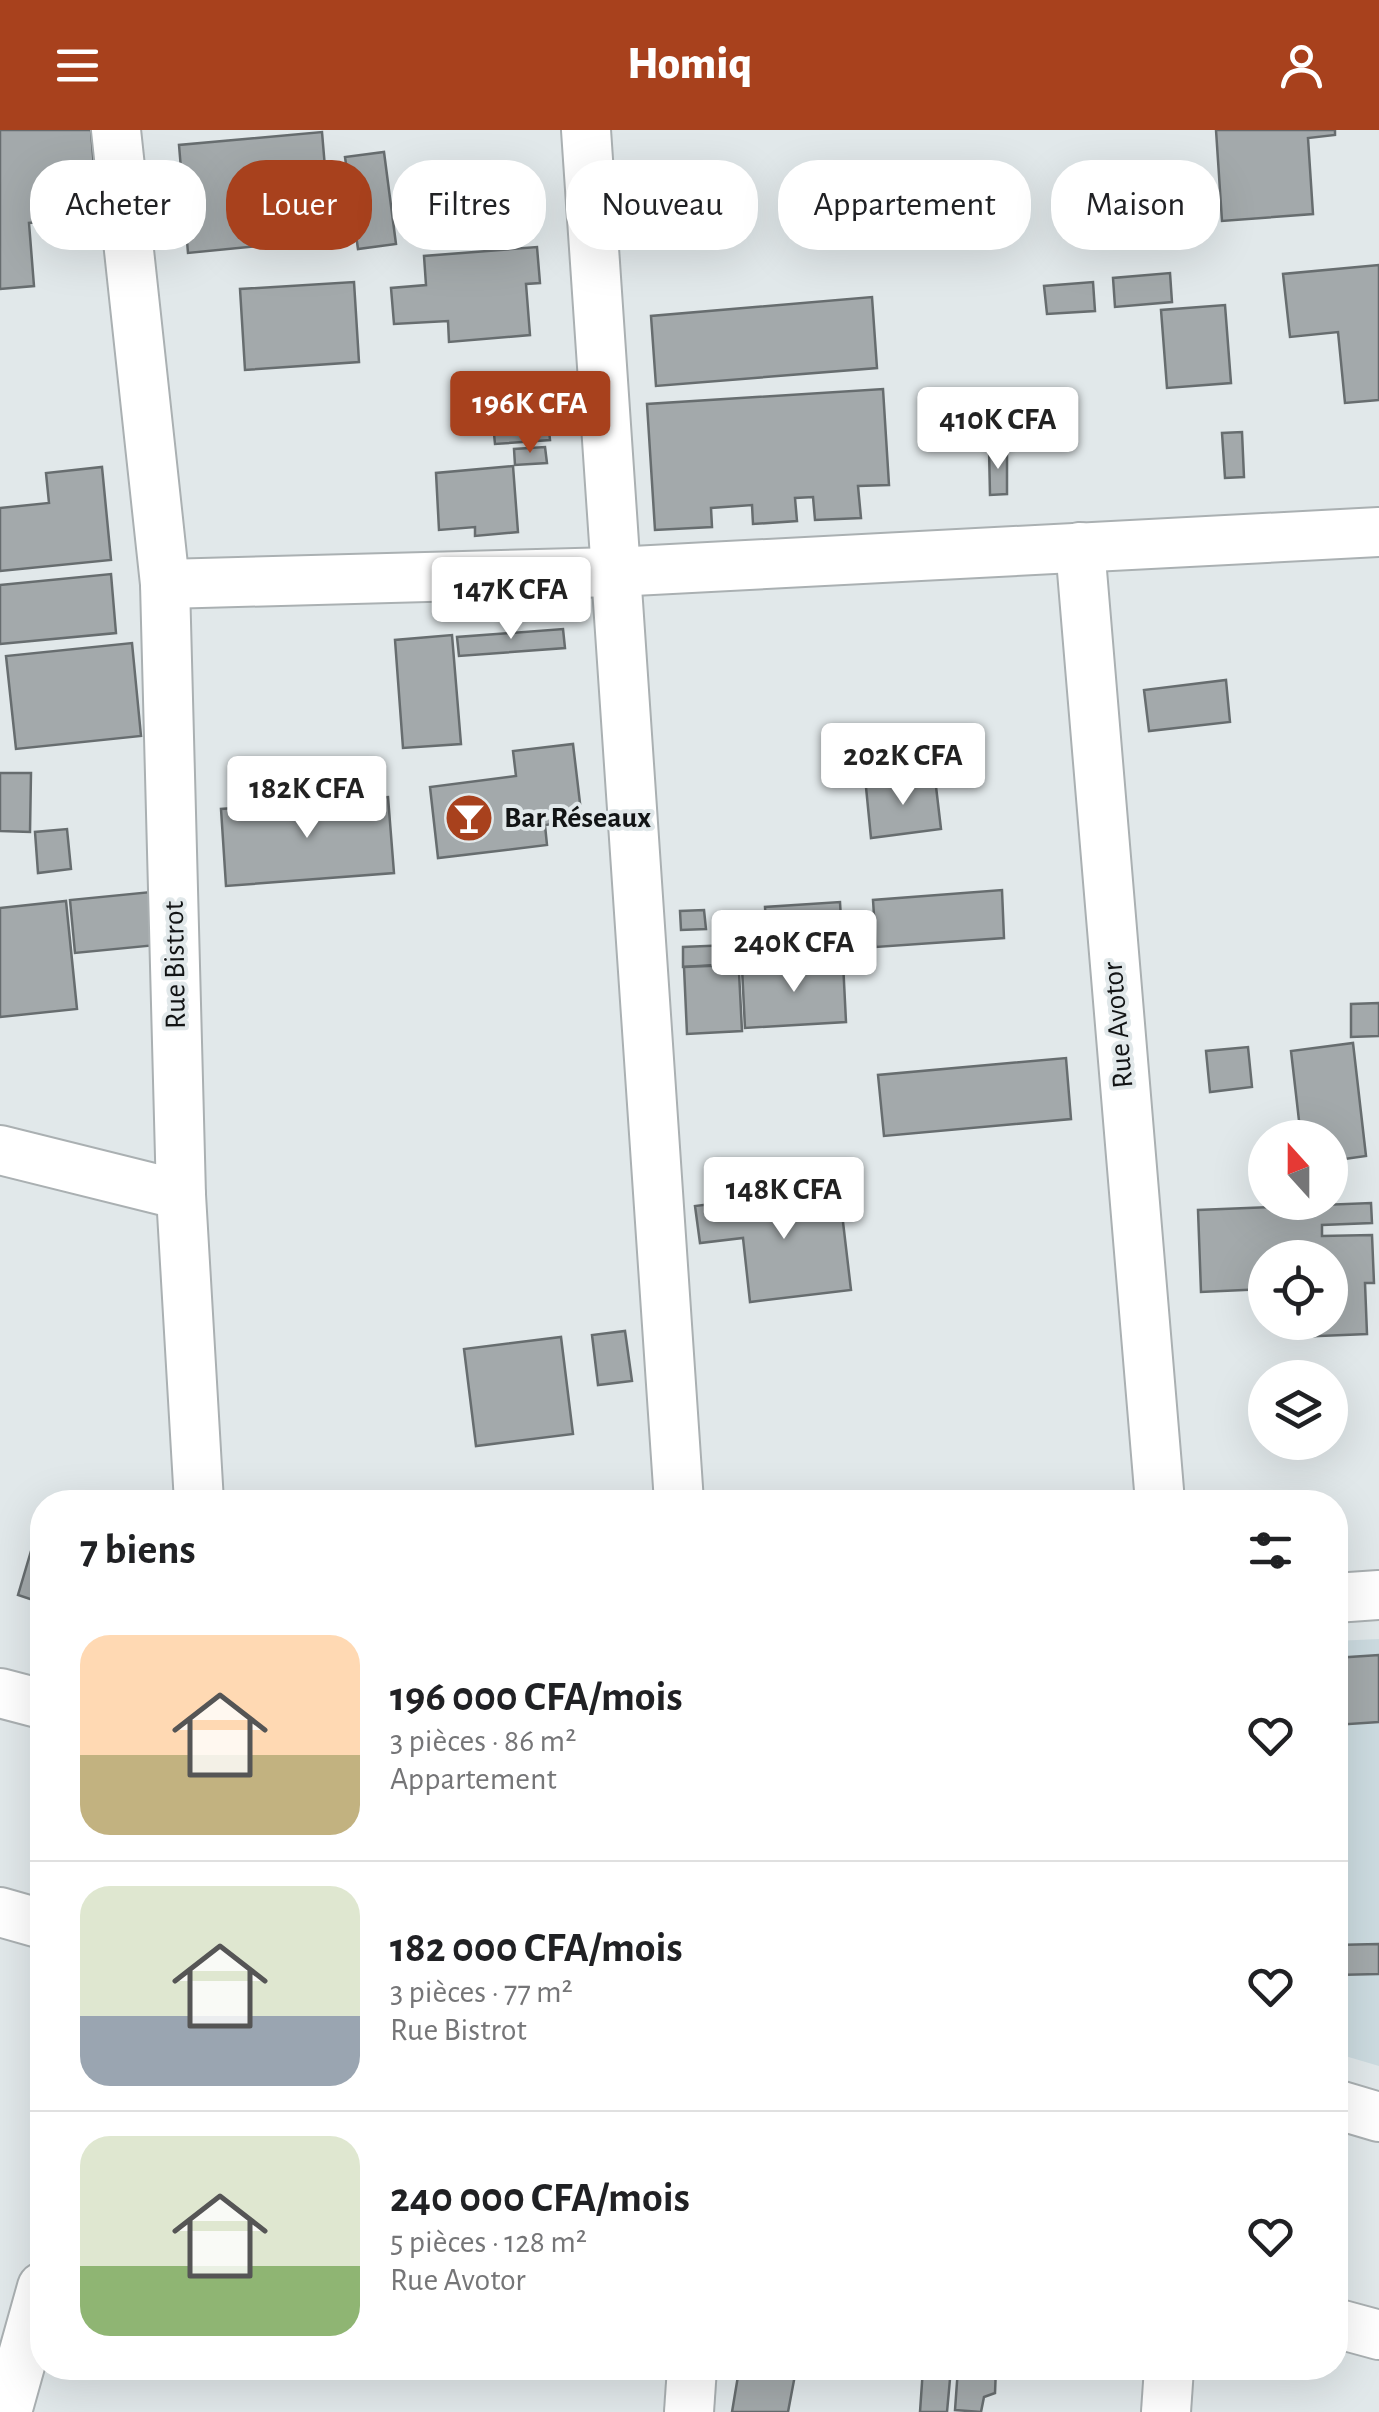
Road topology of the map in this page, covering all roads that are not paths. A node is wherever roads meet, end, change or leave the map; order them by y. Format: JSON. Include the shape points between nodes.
{"nodes":[{"id":1,"x":116,"y":130,"type":"edge"},
{"id":2,"x":586,"y":130,"type":"edge"},
{"id":3,"x":1379,"y":532,"type":"edge"},
{"id":4,"x":1080,"y":547,"type":"junction"},
{"id":5,"x":614,"y":572,"type":"junction"},
{"id":6,"x":165,"y":584,"type":"junction"},
{"id":7,"x":0,"y":1150,"type":"edge"},
{"id":8,"x":181,"y":1195,"type":"junction"},
{"id":9,"x":198,"y":1490,"type":"edge"},
{"id":10,"x":679,"y":1490,"type":"edge"},
{"id":11,"x":1159,"y":1490,"type":"edge"},
{"id":12,"x":1379,"y":1595,"type":"edge"},
{"id":13,"x":1348,"y":1597,"type":"edge"},
{"id":14,"x":0,"y":1693,"type":"edge"},
{"id":15,"x":30,"y":1701,"type":"edge"},
{"id":16,"x":0,"y":1912,"type":"edge"},
{"id":17,"x":30,"y":1921,"type":"edge"},
{"id":18,"x":1348,"y":2108,"type":"edge"},
{"id":19,"x":1379,"y":2117,"type":"edge"},
{"id":20,"x":1348,"y":2327,"type":"edge"},
{"id":21,"x":30,"y":2331,"type":"edge"},
{"id":22,"x":1379,"y":2335,"type":"edge"},
{"id":23,"x":691,"y":2380,"type":"edge"},
{"id":24,"x":1168,"y":2380,"type":"edge"},
{"id":25,"x":8,"y":2412,"type":"edge"},
{"id":26,"x":690,"y":2412,"type":"edge"},
{"id":27,"x":1166,"y":2412,"type":"edge"}],
"edges":[{"from":1,"to":6,"type":"street","name":"Rue Bistrot"},
{"from":2,"to":5,"type":"street"},
{"from":3,"to":4,"type":"street"},
{"from":4,"to":5,"type":"street"},
{"from":4,"to":11,"type":"street","name":"Rue Avotor"},
{"from":5,"to":6,"type":"street"},
{"from":5,"to":10,"type":"street"},
{"from":6,"to":8,"type":"street","name":"Rue Bistrot"},
{"from":7,"to":8,"type":"street"},
{"from":8,"to":9,"type":"street","name":"Rue Bistrot"},
{"from":12,"to":13,"type":"street"},
{"from":14,"to":15,"type":"street"},
{"from":16,"to":17,"type":"street"},
{"from":18,"to":19,"type":"street"},
{"from":20,"to":22,"type":"street"},
{"from":21,"to":25,"type":"street"},
{"from":23,"to":26,"type":"street"},
{"from":24,"to":27,"type":"street"}]}
